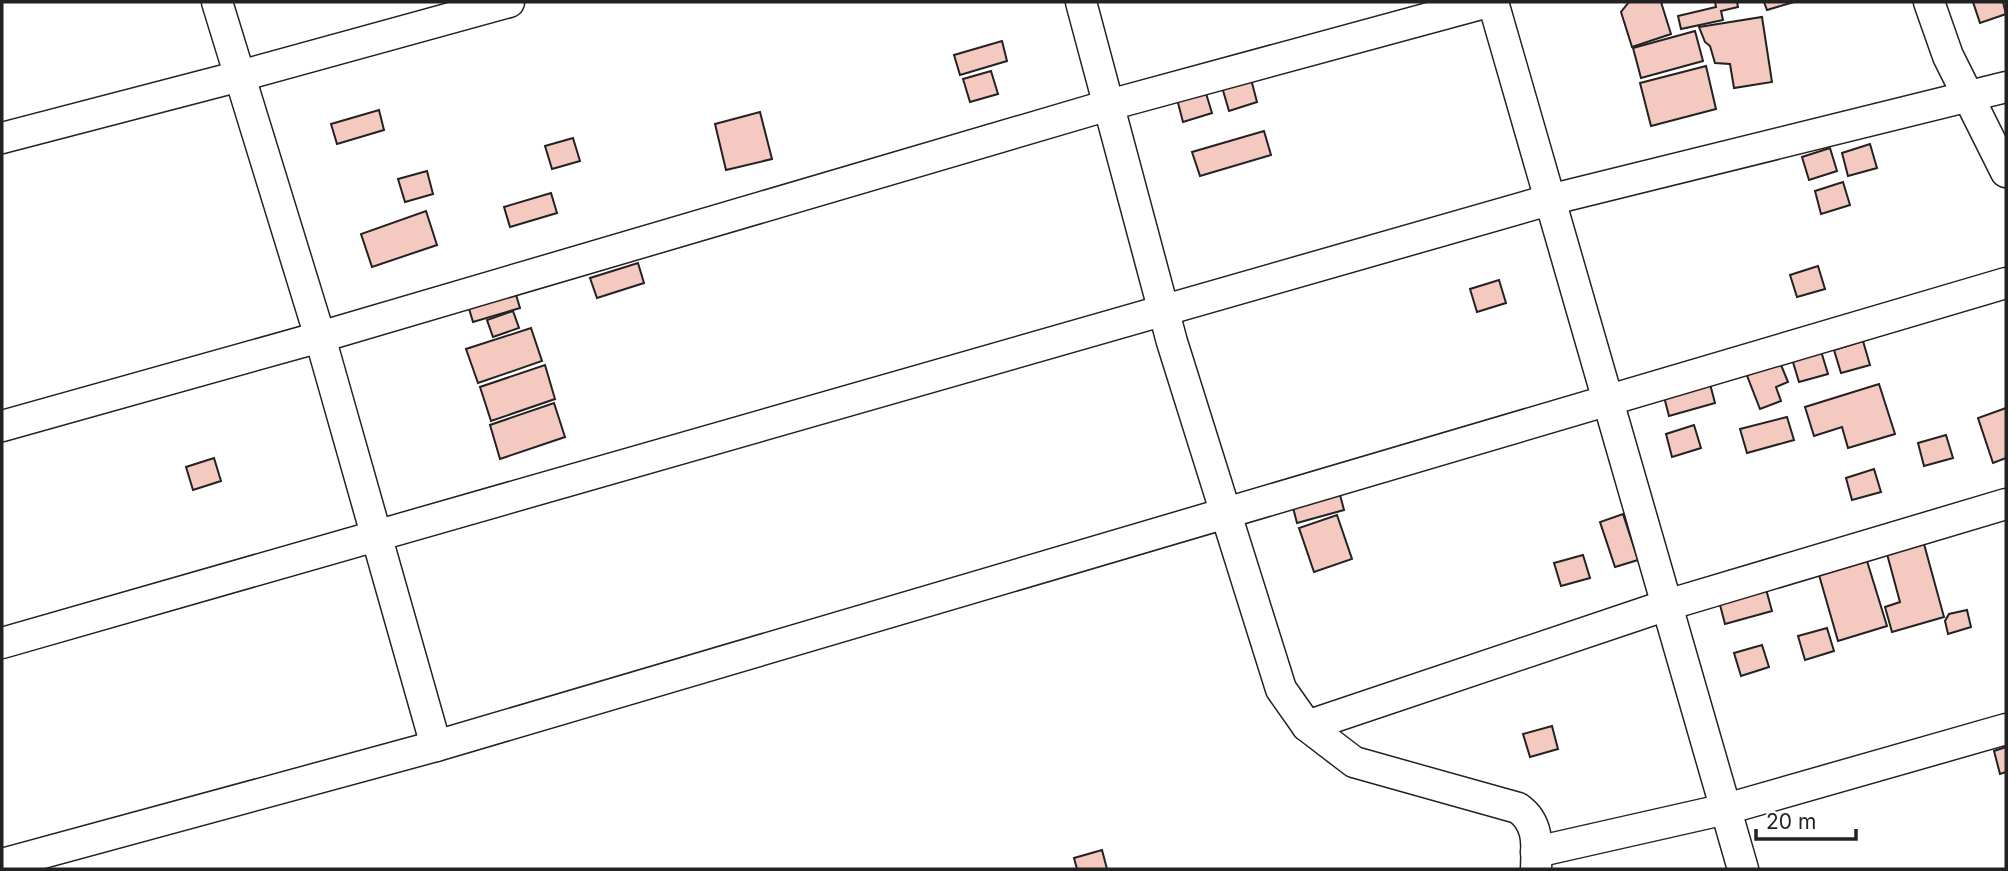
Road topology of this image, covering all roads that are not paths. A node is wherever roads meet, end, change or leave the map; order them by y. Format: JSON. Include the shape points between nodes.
{"nodes":[{"id":1,"x":217,"y":2,"type":"edge"},
{"id":2,"x":509,"y":2,"type":"edge"},
{"id":3,"x":1081,"y":2,"type":"edge"},
{"id":4,"x":1491,"y":2,"type":"edge"},
{"id":5,"x":1929,"y":2,"type":"edge"},
{"id":6,"x":240,"y":76,"type":"junction"},
{"id":7,"x":2006,"y":87,"type":"edge"},
{"id":8,"x":1970,"y":98,"type":"junction"},
{"id":9,"x":1109,"y":105,"type":"junction"},
{"id":10,"x":2,"y":138,"type":"edge"},
{"id":11,"x":2006,"y":172,"type":"edge"},
{"id":12,"x":1549,"y":200,"type":"junction"},
{"id":13,"x":2006,"y":283,"type":"edge"},
{"id":14,"x":1164,"y":311,"type":"junction"},
{"id":15,"x":320,"y":337,"type":"junction"},
{"id":16,"x":1609,"y":402,"type":"junction"},
{"id":17,"x":2,"y":426,"type":"edge"},
{"id":18,"x":2006,"y":503,"type":"edge"},
{"id":19,"x":1224,"y":513,"type":"junction"},
{"id":20,"x":378,"y":537,"type":"junction"},
{"id":21,"x":1667,"y":605,"type":"junction"},
{"id":22,"x":2,"y":643,"type":"edge"},
{"id":23,"x":1307,"y":726,"type":"junction"},
{"id":24,"x":2006,"y":729,"type":"edge"},
{"id":25,"x":436,"y":746,"type":"junction"},
{"id":26,"x":1726,"y":809,"type":"junction"},
{"id":27,"x":1536,"y":861,"type":"edge"},
{"id":28,"x":2,"y":864,"type":"edge"},
{"id":29,"x":1743,"y":869,"type":"edge"}],
"edges":[{"from":1,"to":6,"type":"street"},
{"from":2,"to":6,"type":"street"},
{"from":3,"to":9,"type":"street"},
{"from":4,"to":9,"type":"street"},
{"from":4,"to":12,"type":"street"},
{"from":5,"to":8,"type":"street","via":[[1948,56]]},
{"from":6,"to":10,"type":"street"},
{"from":6,"to":15,"type":"street"},
{"from":7,"to":8,"type":"street"},
{"from":8,"to":11,"type":"street"},
{"from":8,"to":12,"type":"street"},
{"from":9,"to":14,"type":"street"},
{"from":9,"to":15,"type":"street"},
{"from":12,"to":14,"type":"street"},
{"from":12,"to":16,"type":"street"},
{"from":13,"to":16,"type":"street"},
{"from":14,"to":19,"type":"street"},
{"from":14,"to":20,"type":"street"},
{"from":15,"to":17,"type":"street"},
{"from":15,"to":20,"type":"street"},
{"from":16,"to":19,"type":"street"},
{"from":16,"to":21,"type":"street"},
{"from":18,"to":21,"type":"street"},
{"from":19,"to":23,"type":"street","via":[[1281,689]]},
{"from":19,"to":25,"type":"street"},
{"from":20,"to":22,"type":"street"},
{"from":20,"to":25,"type":"street"},
{"from":21,"to":23,"type":"street"},
{"from":21,"to":26,"type":"street"},
{"from":23,"to":27,"type":"street","via":[[1354,762],[1518,808],[1530,817],[1535,829]]},
{"from":24,"to":26,"type":"street"},
{"from":25,"to":28,"type":"street"},
{"from":26,"to":27,"type":"street"},
{"from":26,"to":29,"type":"street"}]}
